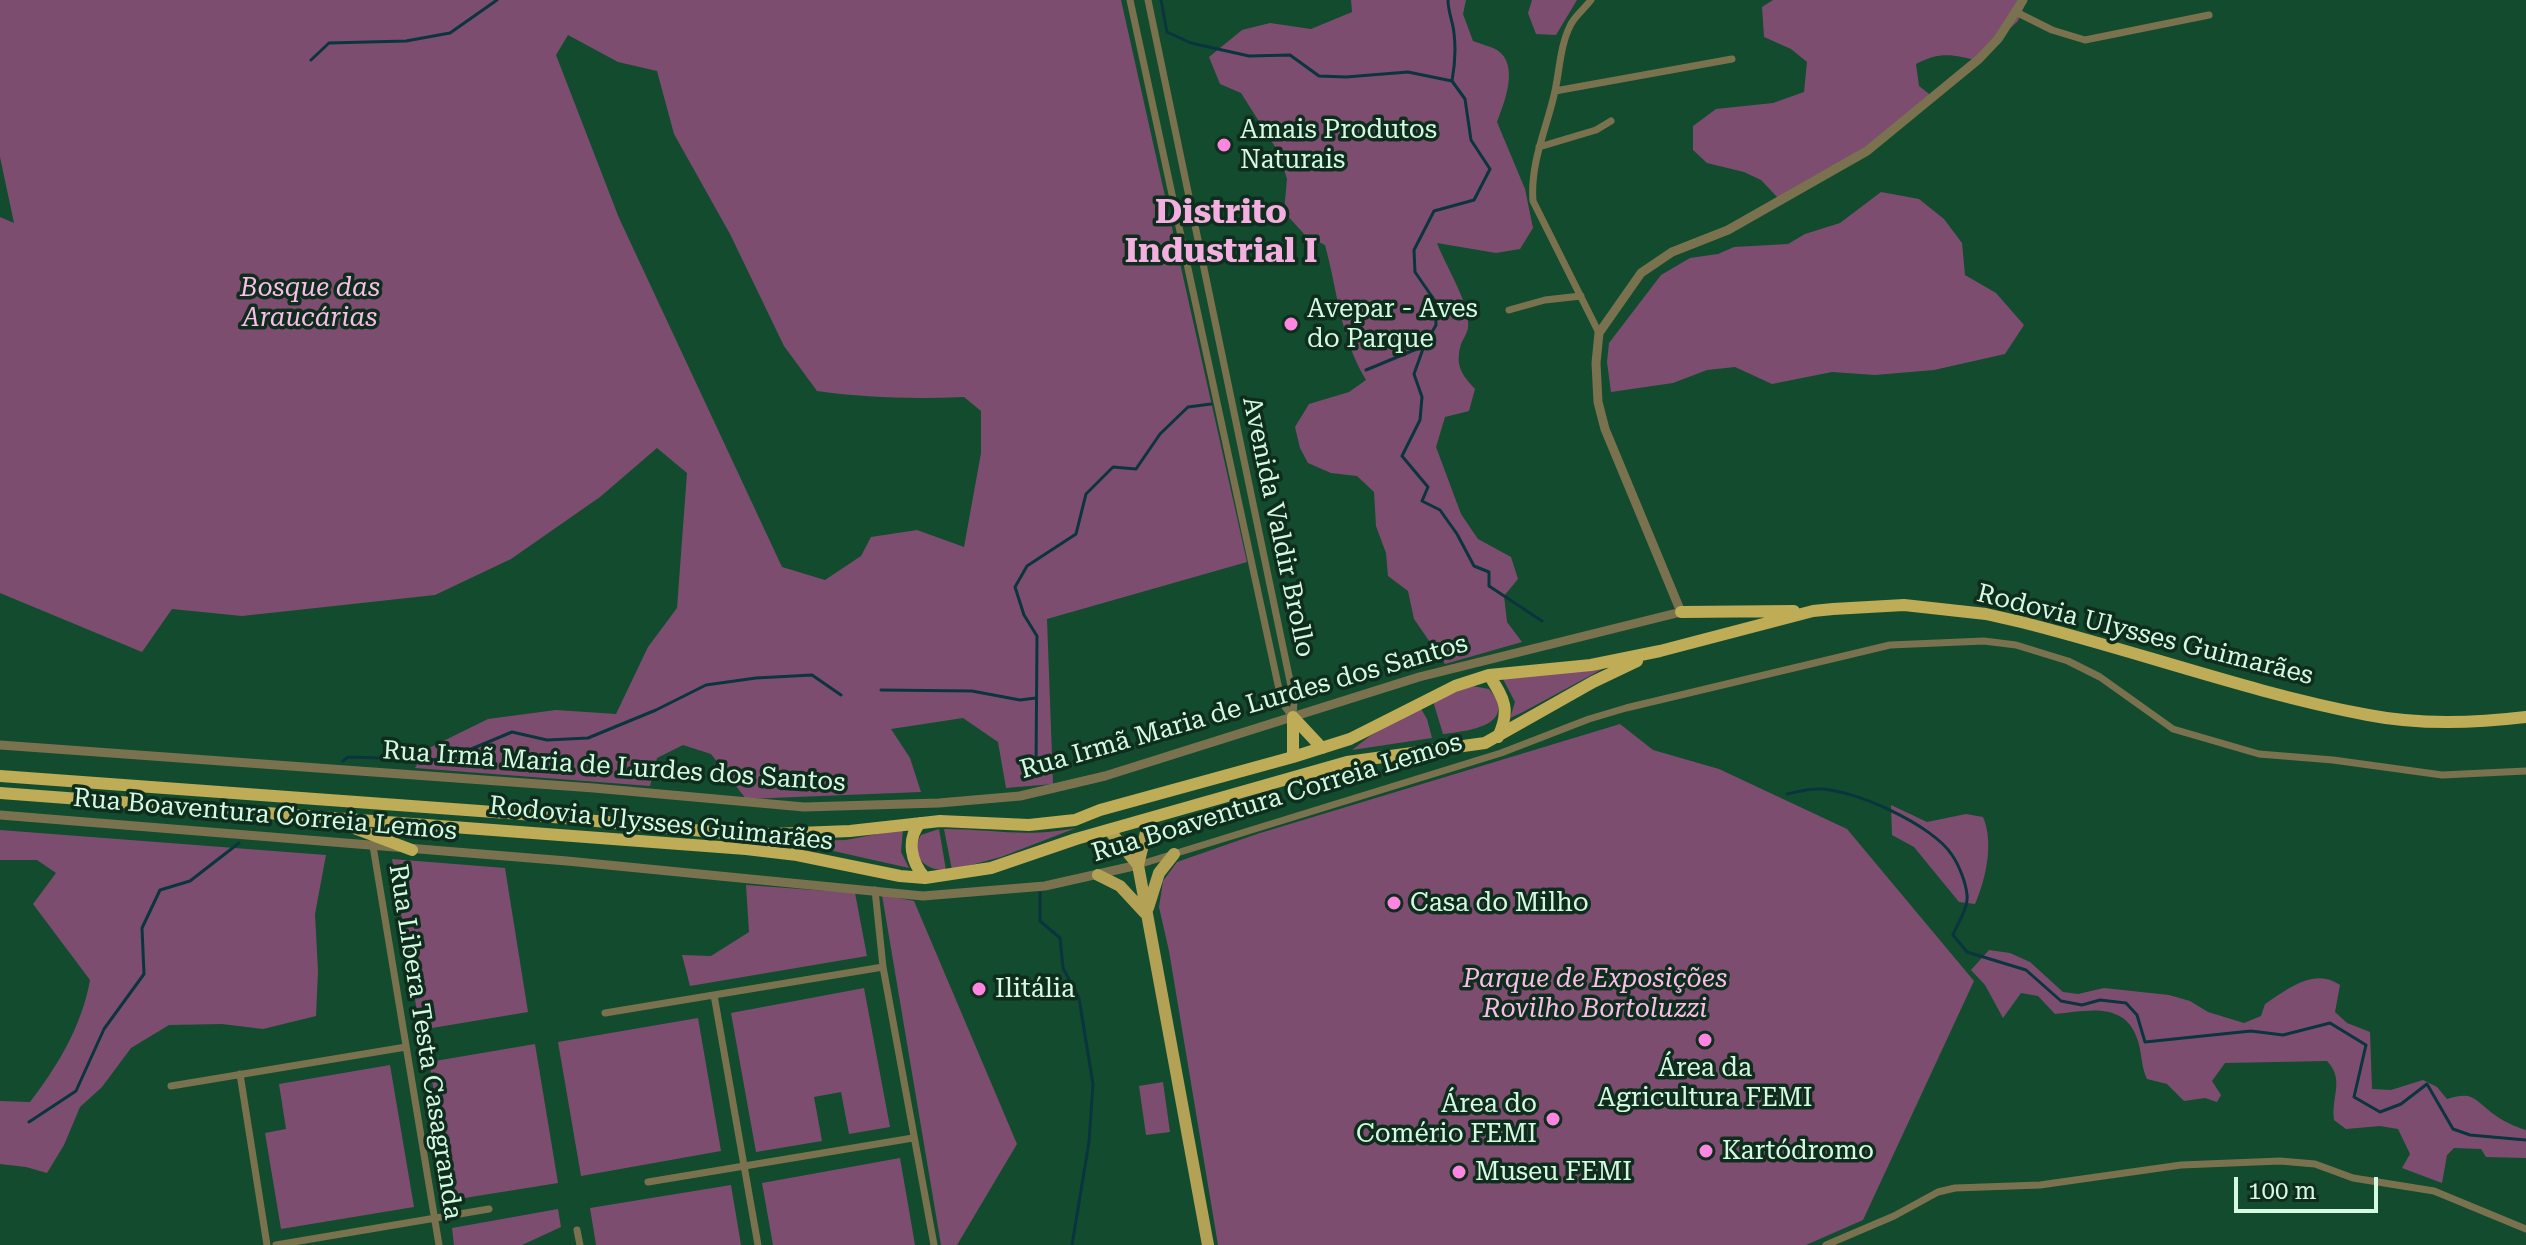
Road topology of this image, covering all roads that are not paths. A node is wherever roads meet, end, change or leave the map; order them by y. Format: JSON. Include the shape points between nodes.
{"nodes":[{"id":1,"x":1130,"y":0,"type":"edge"},
{"id":2,"x":1148,"y":0,"type":"edge"},
{"id":3,"x":1591,"y":0,"type":"edge"},
{"id":4,"x":2023,"y":0,"type":"edge"},
{"id":5,"x":2016,"y":12,"type":"junction"},
{"id":6,"x":2209,"y":15,"type":"dead end"},
{"id":7,"x":1732,"y":59,"type":"dead end"},
{"id":8,"x":1555,"y":91,"type":"junction"},
{"id":9,"x":1611,"y":121,"type":"dead end"},
{"id":10,"x":1539,"y":147,"type":"junction"},
{"id":11,"x":1581,"y":296,"type":"junction"},
{"id":12,"x":1509,"y":310,"type":"dead end"},
{"id":13,"x":1599,"y":333,"type":"junction"},
{"id":14,"x":1813,"y":611,"type":"junction"},
{"id":15,"x":1681,"y":612,"type":"junction"},
{"id":16,"x":1660,"y":651,"type":"junction"},
{"id":17,"x":1489,"y":675,"type":"junction"},
{"id":18,"x":1293,"y":717,"type":"junction"},
{"id":19,"x":2526,"y":717,"type":"edge"},
{"id":20,"x":1498,"y":737,"type":"junction"},
{"id":21,"x":0,"y":745,"type":"edge"},
{"id":22,"x":1322,"y":748,"type":"junction"},
{"id":23,"x":1293,"y":757,"type":"junction"},
{"id":24,"x":2526,"y":771,"type":"edge"},
{"id":25,"x":0,"y":776,"type":"edge"},
{"id":26,"x":0,"y":793,"type":"edge"},
{"id":27,"x":0,"y":815,"type":"edge"},
{"id":28,"x":323,"y":817,"type":"junction"},
{"id":29,"x":1149,"y":820,"type":"junction"},
{"id":30,"x":920,"y":823,"type":"junction"},
{"id":31,"x":1109,"y":830,"type":"junction"},
{"id":32,"x":373,"y":846,"type":"junction"},
{"id":33,"x":412,"y":850,"type":"junction"},
{"id":34,"x":1174,"y":854,"type":"junction"},
{"id":35,"x":1138,"y":865,"type":"junction"},
{"id":36,"x":1098,"y":875,"type":"junction"},
{"id":37,"x":925,"y":878,"type":"junction"},
{"id":38,"x":875,"y":890,"type":"junction"},
{"id":39,"x":1147,"y":915,"type":"junction"},
{"id":40,"x":883,"y":967,"type":"junction"},
{"id":41,"x":714,"y":995,"type":"junction"},
{"id":42,"x":605,"y":1013,"type":"dead end"},
{"id":43,"x":406,"y":1047,"type":"junction"},
{"id":44,"x":240,"y":1074,"type":"junction"},
{"id":45,"x":171,"y":1086,"type":"dead end"},
{"id":46,"x":913,"y":1138,"type":"junction"},
{"id":47,"x":744,"y":1166,"type":"junction"},
{"id":48,"x":648,"y":1182,"type":"dead end"},
{"id":49,"x":489,"y":1209,"type":"dead end"},
{"id":50,"x":434,"y":1218,"type":"junction"},
{"id":51,"x":2526,"y":1229,"type":"edge"},
{"id":52,"x":577,"y":1230,"type":"dead end"},
{"id":53,"x":267,"y":1245,"type":"edge"},
{"id":54,"x":276,"y":1245,"type":"edge"},
{"id":55,"x":439,"y":1245,"type":"edge"},
{"id":56,"x":580,"y":1245,"type":"edge"},
{"id":57,"x":758,"y":1245,"type":"edge"},
{"id":58,"x":934,"y":1245,"type":"edge"},
{"id":59,"x":1208,"y":1245,"type":"edge"},
{"id":60,"x":1826,"y":1245,"type":"edge"}],
"edges":[{"from":1,"to":18,"type":"street","name":"Avenida Valdir Brollo","via":[[1282,703]]},
{"from":2,"to":18,"type":"street","name":"Avenida Valdir Brollo","via":[[1294,700]]},
{"from":3,"to":8,"type":"street","via":[[1572,22]]},
{"from":4,"to":5,"type":"street"},
{"from":5,"to":6,"type":"street","via":[[2085,40]]},
{"from":5,"to":13,"type":"street","via":[[1979,59],[1867,151],[1641,273]]},
{"from":7,"to":8,"type":"street"},
{"from":8,"to":10,"type":"street"},
{"from":9,"to":10,"type":"street"},
{"from":10,"to":11,"type":"street","via":[[1533,201]]},
{"from":11,"to":12,"type":"street"},
{"from":11,"to":13,"type":"street"},
{"from":13,"to":15,"type":"street","via":[[1598,402],[1605,429]]},
{"from":14,"to":15,"type":"highway"},
{"from":14,"to":16,"type":"highway","name":"Rodovia Ulysses Guimarães"},
{"from":14,"to":19,"type":"highway","name":"Rodovia Ulysses Guimarães","via":[[1904,605],[1986,614],[2370,716],[2444,722]]},
{"from":15,"to":18,"type":"street","name":"Rua Irmã Maria de Lurdes dos Santos","via":[[1419,677]]},
{"from":16,"to":17,"type":"highway","name":"Rodovia Ulysses Guimarães","via":[[1591,665]]},
{"from":16,"to":20,"type":"highway","name":"Rodovia Ulysses Guimarães","via":[[1602,677]]},
{"from":17,"to":20,"type":"highway","via":[[1506,709]]},
{"from":17,"to":22,"type":"highway","name":"Rodovia Ulysses Guimarães"},
{"from":18,"to":21,"type":"street","name":"Rua Irmã Maria de Lurdes dos Santos","via":[[1105,776],[1020,796],[804,807]]},
{"from":18,"to":22,"type":"highway"},
{"from":18,"to":23,"type":"highway"},
{"from":20,"to":29,"type":"highway","name":"Rodovia Ulysses Guimarães","via":[[1464,747],[1347,762]]},
{"from":22,"to":23,"type":"highway","name":"Rodovia Ulysses Guimarães"},
{"from":23,"to":30,"type":"highway","name":"Rodovia Ulysses Guimarães","via":[[1075,820],[1029,825]]},
{"from":24,"to":34,"type":"street","name":"Rua Boaventura Correia Lemos","via":[[2442,775],[2259,754],[2173,729],[2100,677],[2016,645],[1890,645],[1589,719],[1501,753]]},
{"from":25,"to":30,"type":"highway","name":"Rodovia Ulysses Guimarães","via":[[747,835]]},
{"from":26,"to":28,"type":"highway","name":"Rodovia Ulysses Guimarães"},
{"from":27,"to":32,"type":"street","name":"Rua Boaventura Correia Lemos"},
{"from":28,"to":33,"type":"highway"},
{"from":28,"to":37,"type":"highway","name":"Rodovia Ulysses Guimarães","via":[[746,849]]},
{"from":29,"to":31,"type":"highway","name":"Rodovia Ulysses Guimarães"},
{"from":29,"to":35,"type":"main road"},
{"from":30,"to":37,"type":"highway","via":[[911,848]]},
{"from":31,"to":35,"type":"main road"},
{"from":31,"to":37,"type":"highway","name":"Rodovia Ulysses Guimarães","via":[[991,868]]},
{"from":32,"to":33,"type":"street","name":"Rua Boaventura Correia Lemos"},
{"from":32,"to":43,"type":"street","name":"Rua Libera Testa Casagranda"},
{"from":33,"to":38,"type":"street","name":"Rua Boaventura Correia Lemos"},
{"from":34,"to":35,"type":"street","name":"Rua Boaventura Correia Lemos"},
{"from":34,"to":39,"type":"main road","via":[[1159,873]]},
{"from":35,"to":36,"type":"street","name":"Rua Boaventura Correia Lemos"},
{"from":35,"to":39,"type":"main road"},
{"from":36,"to":38,"type":"street","name":"Rua Boaventura Correia Lemos","via":[[1045,886],[923,896]]},
{"from":36,"to":39,"type":"main road","via":[[1120,886]]},
{"from":38,"to":40,"type":"street"},
{"from":39,"to":59,"type":"main road"},
{"from":40,"to":41,"type":"street"},
{"from":40,"to":46,"type":"street"},
{"from":41,"to":42,"type":"street"},
{"from":41,"to":47,"type":"street"},
{"from":43,"to":44,"type":"street"},
{"from":43,"to":50,"type":"street","name":"Rua Libera Testa Casagranda"},
{"from":44,"to":45,"type":"street"},
{"from":44,"to":53,"type":"street"},
{"from":46,"to":47,"type":"street"},
{"from":46,"to":58,"type":"street"},
{"from":47,"to":48,"type":"street"},
{"from":47,"to":57,"type":"street"},
{"from":49,"to":50,"type":"street"},
{"from":50,"to":54,"type":"street"},
{"from":50,"to":55,"type":"street","name":"Rua Libera Testa Casagranda"},
{"from":51,"to":60,"type":"street","via":[[2434,1191],[2280,1161],[2181,1165],[2040,1185],[1955,1188]]},
{"from":52,"to":56,"type":"street"}]}
